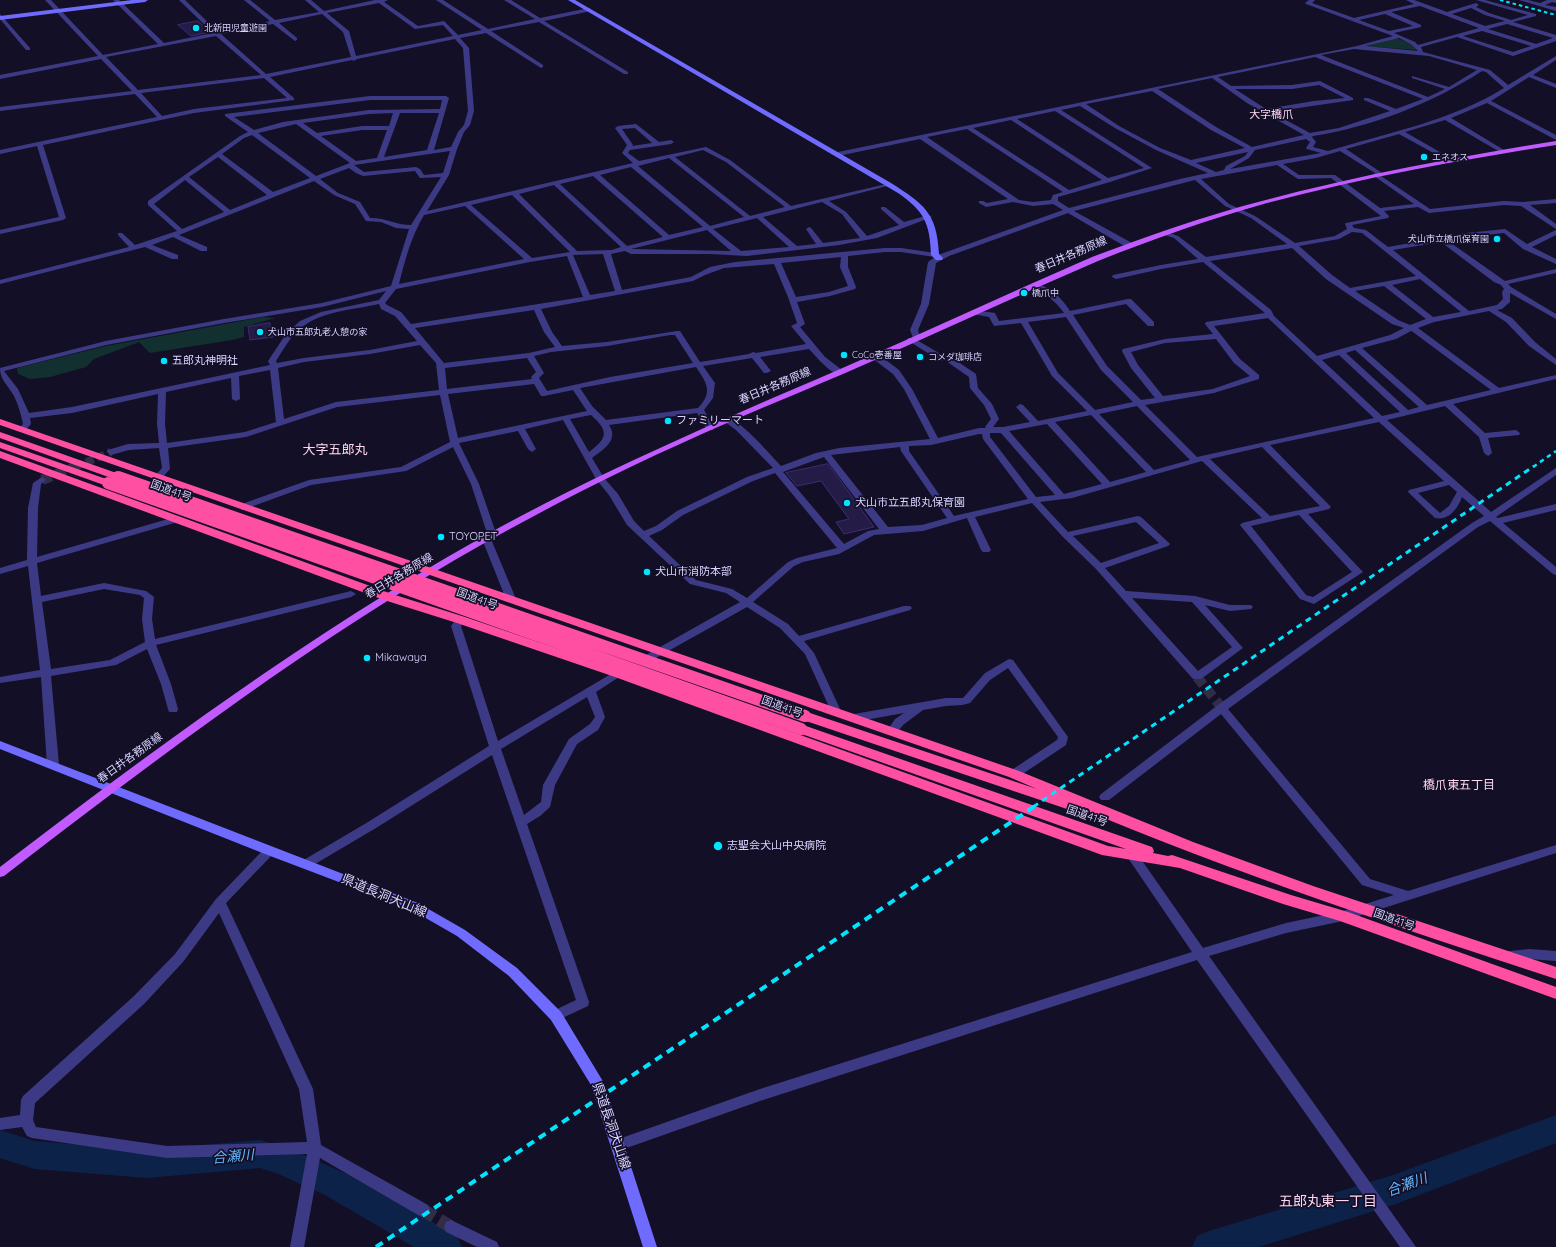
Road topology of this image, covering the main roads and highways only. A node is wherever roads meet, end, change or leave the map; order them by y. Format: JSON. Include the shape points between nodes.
{"nodes":[{"id":1,"x":1555,"y":142,"type":"edge"},
{"id":2,"x":0,"y":422,"type":"edge"},
{"id":3,"x":0,"y":435,"type":"edge"},
{"id":4,"x":0,"y":444,"type":"edge"},
{"id":5,"x":0,"y":454,"type":"edge"},
{"id":6,"x":113,"y":480,"type":"junction"},
{"id":7,"x":432,"y":571,"type":"junction"},
{"id":8,"x":388,"y":597,"type":"junction"},
{"id":9,"x":803,"y":722,"type":"junction"},
{"id":10,"x":1187,"y":845,"type":"junction"},
{"id":11,"x":1179,"y":863,"type":"junction"},
{"id":12,"x":0,"y":873,"type":"edge"},
{"id":13,"x":1556,"y":973,"type":"edge"},
{"id":14,"x":1556,"y":993,"type":"edge"}],
"edges":[{"from":1,"to":7,"type":"main road","name":"春日井各務原線","via":[[1450,160],[1285,196],[1129,245],[728,420],[600,479],[489,537]]},
{"from":2,"to":7,"type":"highway"},
{"from":3,"to":6,"type":"highway","name":"国道41号"},
{"from":4,"to":6,"type":"highway","name":"国道41号"},
{"from":5,"to":8,"type":"highway"},
{"from":6,"to":9,"type":"highway","name":"国道41号","bridge":true},
{"from":7,"to":8,"type":"main road","name":"春日井各務原線"},
{"from":7,"to":10,"type":"highway","via":[[1014,774]]},
{"from":8,"to":11,"type":"highway","via":[[619,674],[1107,851]]},
{"from":8,"to":12,"type":"main road","name":"春日井各務原線","via":[[224,706],[109,789]]},
{"from":9,"to":10,"type":"highway","name":"国道41号"},
{"from":9,"to":11,"type":"highway","name":"国道41号"},
{"from":10,"to":13,"type":"highway","name":"国道41号","via":[[1308,890]]},
{"from":11,"to":14,"type":"highway","name":"国道41号","via":[[1343,916]]}]}
